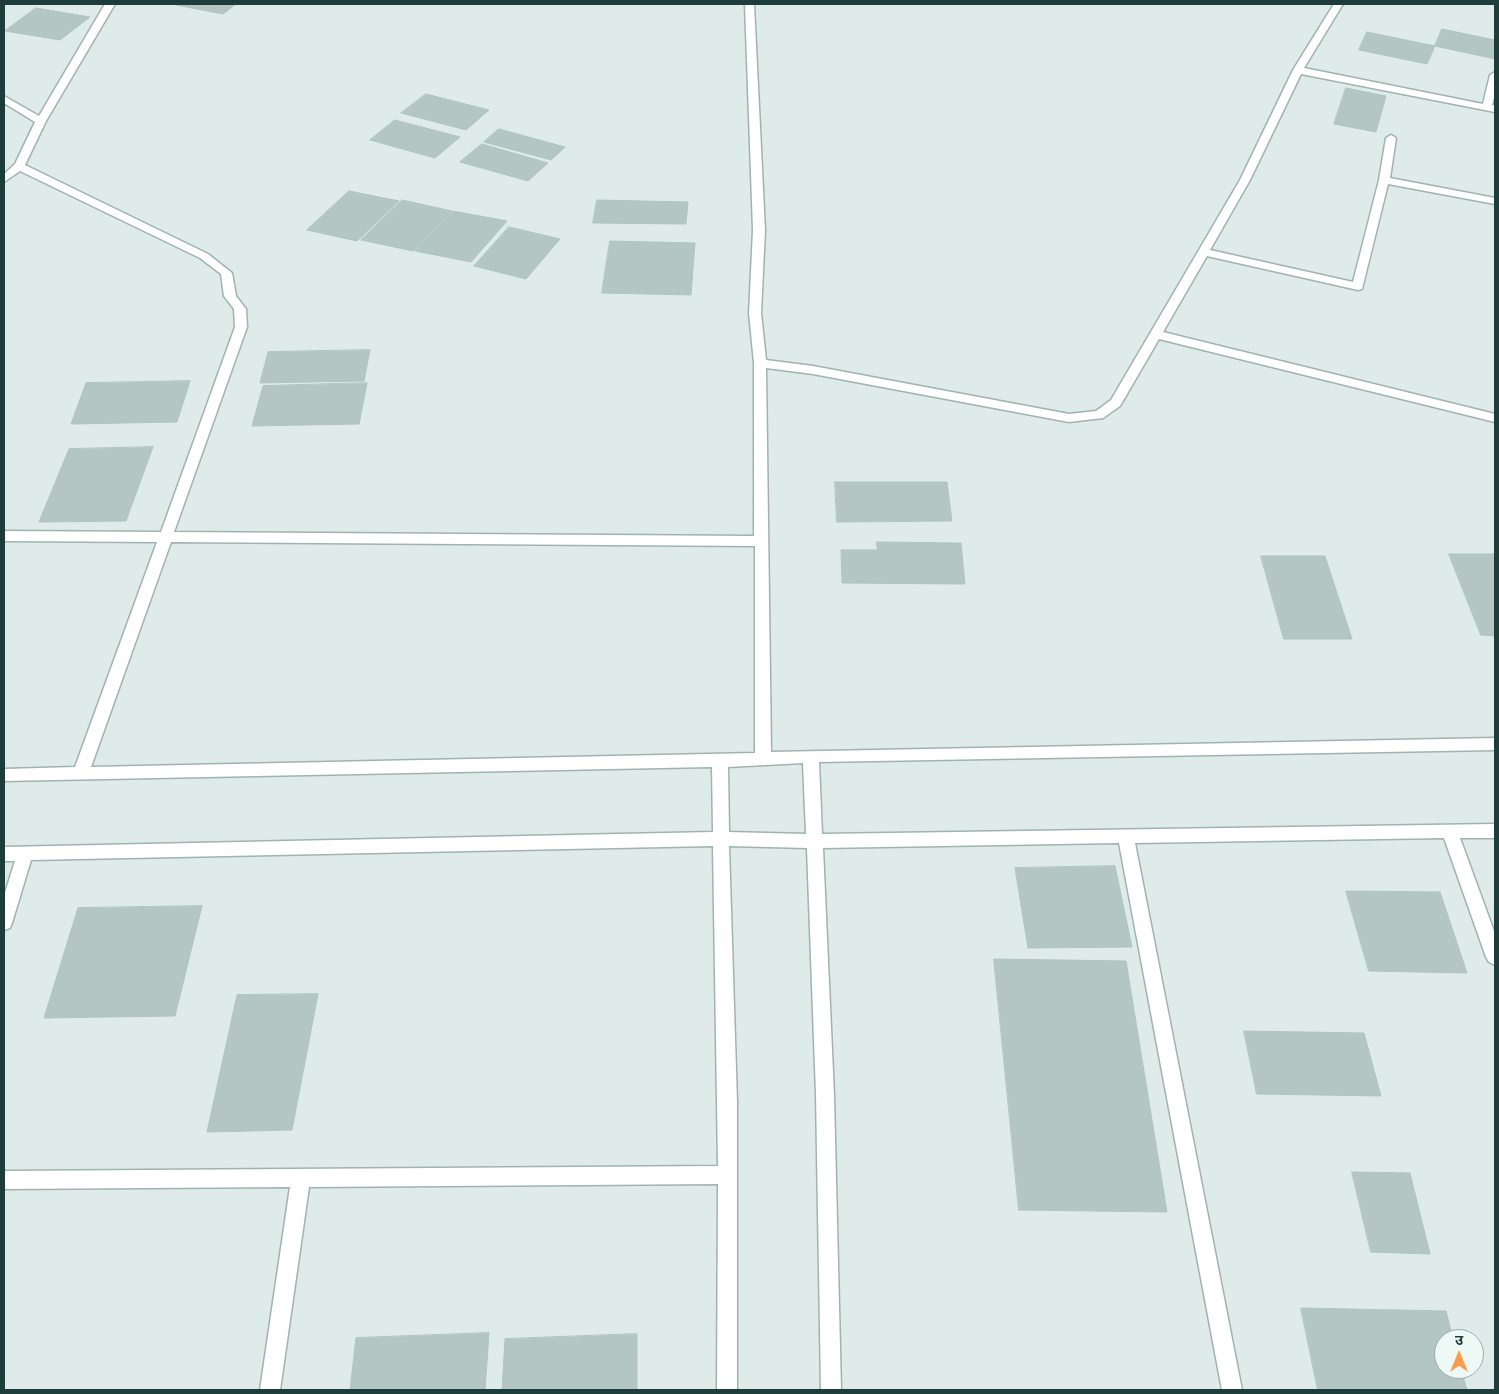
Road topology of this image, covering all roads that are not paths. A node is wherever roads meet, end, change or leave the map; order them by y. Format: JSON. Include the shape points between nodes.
{"nodes":[{"id":1,"x":110,"y":4,"type":"edge"},
{"id":2,"x":749,"y":4,"type":"edge"},
{"id":3,"x":1338,"y":4,"type":"edge"},
{"id":4,"x":1298,"y":70,"type":"junction"},
{"id":5,"x":1495,"y":75,"type":"edge"},
{"id":6,"x":4,"y":99,"type":"edge"},
{"id":7,"x":1491,"y":108,"type":"edge"},
{"id":8,"x":41,"y":121,"type":"junction"},
{"id":9,"x":1391,"y":138,"type":"dead end"},
{"id":10,"x":19,"y":166,"type":"junction"},
{"id":11,"x":4,"y":179,"type":"edge"},
{"id":12,"x":1384,"y":180,"type":"junction"},
{"id":13,"x":1495,"y":201,"type":"edge"},
{"id":14,"x":1203,"y":252,"type":"junction"},
{"id":15,"x":1155,"y":334,"type":"junction"},
{"id":16,"x":760,"y":363,"type":"junction"},
{"id":17,"x":1495,"y":418,"type":"edge"},
{"id":18,"x":4,"y":536,"type":"edge"},
{"id":19,"x":166,"y":537,"type":"junction"},
{"id":20,"x":762,"y":540,"type":"junction"},
{"id":21,"x":1495,"y":744,"type":"edge"},
{"id":22,"x":811,"y":756,"type":"junction"},
{"id":23,"x":763,"y":759,"type":"junction"},
{"id":24,"x":720,"y":761,"type":"junction"},
{"id":25,"x":81,"y":773,"type":"junction"},
{"id":26,"x":4,"y":774,"type":"edge"},
{"id":27,"x":1495,"y":831,"type":"edge"},
{"id":28,"x":1450,"y":832,"type":"junction"},
{"id":29,"x":1126,"y":836,"type":"junction"},
{"id":30,"x":721,"y":839,"type":"junction"},
{"id":31,"x":815,"y":841,"type":"junction"},
{"id":32,"x":4,"y":854,"type":"edge"},
{"id":33,"x":26,"y":854,"type":"junction"},
{"id":34,"x":4,"y":923,"type":"edge"},
{"id":35,"x":1495,"y":957,"type":"edge"},
{"id":36,"x":728,"y":1175,"type":"junction"},
{"id":37,"x":301,"y":1178,"type":"junction"},
{"id":38,"x":4,"y":1180,"type":"edge"},
{"id":39,"x":270,"y":1390,"type":"edge"},
{"id":40,"x":727,"y":1390,"type":"edge"},
{"id":41,"x":831,"y":1390,"type":"edge"},
{"id":42,"x":1232,"y":1390,"type":"edge"}],
"edges":[{"from":1,"to":8,"type":"street"},
{"from":2,"to":16,"type":"street","via":[[759,230],[755,313]]},
{"from":3,"to":4,"type":"street"},
{"from":4,"to":7,"type":"street"},
{"from":4,"to":14,"type":"street","via":[[1245,180]]},
{"from":5,"to":7,"type":"street"},
{"from":6,"to":8,"type":"street"},
{"from":8,"to":10,"type":"street"},
{"from":9,"to":12,"type":"street"},
{"from":10,"to":11,"type":"street"},
{"from":10,"to":19,"type":"street","via":[[204,256],[226,273],[230,296],[240,309],[241,328]]},
{"from":12,"to":13,"type":"street"},
{"from":12,"to":14,"type":"street","via":[[1358,287]]},
{"from":14,"to":15,"type":"street"},
{"from":15,"to":16,"type":"street","via":[[1116,403],[1099,415],[1069,418]]},
{"from":15,"to":17,"type":"street"},
{"from":16,"to":20,"type":"street"},
{"from":18,"to":19,"type":"street"},
{"from":19,"to":20,"type":"street"},
{"from":19,"to":25,"type":"street"},
{"from":20,"to":23,"type":"street"},
{"from":21,"to":22,"type":"street"},
{"from":22,"to":23,"type":"street"},
{"from":22,"to":31,"type":"street"},
{"from":23,"to":24,"type":"street"},
{"from":24,"to":25,"type":"street"},
{"from":24,"to":30,"type":"street"},
{"from":25,"to":26,"type":"street"},
{"from":27,"to":28,"type":"street"},
{"from":28,"to":29,"type":"street"},
{"from":28,"to":35,"type":"street"},
{"from":29,"to":31,"type":"street"},
{"from":29,"to":42,"type":"street"},
{"from":30,"to":31,"type":"street"},
{"from":30,"to":33,"type":"street"},
{"from":30,"to":36,"type":"street"},
{"from":31,"to":41,"type":"street","via":[[825,1095]]},
{"from":32,"to":33,"type":"street"},
{"from":33,"to":34,"type":"street"},
{"from":36,"to":37,"type":"street"},
{"from":36,"to":40,"type":"street"},
{"from":37,"to":38,"type":"street"},
{"from":37,"to":39,"type":"street"}]}
